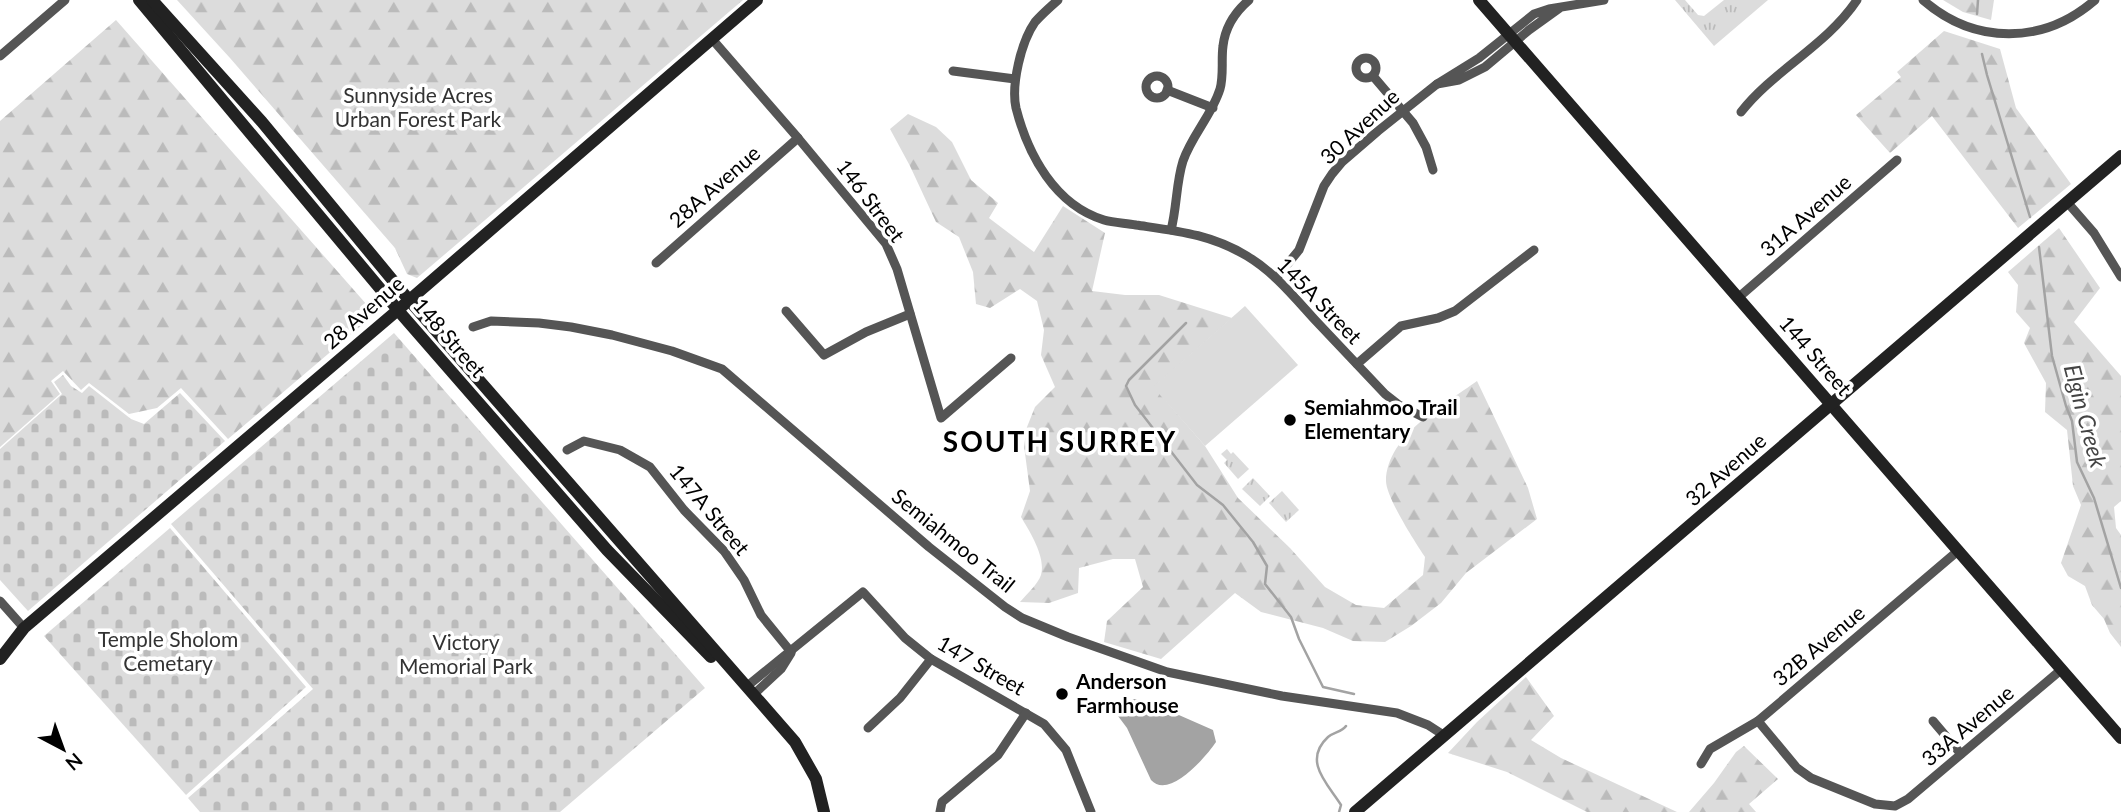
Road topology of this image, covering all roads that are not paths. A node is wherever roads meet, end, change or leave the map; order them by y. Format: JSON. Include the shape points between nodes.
{"nodes":[{"id":1,"x":65,"y":0,"type":"edge"},
{"id":2,"x":139,"y":0,"type":"edge"},
{"id":3,"x":152,"y":0,"type":"edge"},
{"id":4,"x":757,"y":0,"type":"edge"},
{"id":5,"x":1058,"y":0,"type":"edge"},
{"id":6,"x":1248,"y":0,"type":"edge"},
{"id":7,"x":1479,"y":0,"type":"edge"},
{"id":8,"x":1604,"y":0,"type":"edge"},
{"id":9,"x":1857,"y":0,"type":"edge"},
{"id":10,"x":1923,"y":0,"type":"edge"},
{"id":11,"x":2095,"y":0,"type":"edge"},
{"id":12,"x":53,"y":4,"type":"edge"},
{"id":13,"x":1512,"y":37,"type":"junction"},
{"id":14,"x":712,"y":38,"type":"junction"},
{"id":15,"x":0,"y":56,"type":"edge"},
{"id":16,"x":1473,"y":61,"type":"junction"},
{"id":17,"x":1480,"y":70,"type":"junction"},
{"id":18,"x":953,"y":71,"type":"dead end"},
{"id":19,"x":1373,"y":76,"type":"dead end"},
{"id":20,"x":1015,"y":79,"type":"junction"},
{"id":21,"x":1437,"y":84,"type":"junction"},
{"id":22,"x":1167,"y":90,"type":"dead end"},
{"id":23,"x":1213,"y":108,"type":"junction"},
{"id":24,"x":1402,"y":110,"type":"junction"},
{"id":25,"x":1741,"y":113,"type":"dead end"},
{"id":26,"x":798,"y":138,"type":"junction"},
{"id":27,"x":2121,"y":156,"type":"edge"},
{"id":28,"x":1897,"y":160,"type":"dead end"},
{"id":29,"x":1433,"y":170,"type":"dead end"},
{"id":30,"x":2067,"y":202,"type":"junction"},
{"id":31,"x":1171,"y":230,"type":"junction"},
{"id":32,"x":1534,"y":250,"type":"dead end"},
{"id":33,"x":656,"y":263,"type":"dead end"},
{"id":34,"x":1277,"y":277,"type":"junction"},
{"id":35,"x":2121,"y":277,"type":"edge"},
{"id":36,"x":1739,"y":297,"type":"junction"},
{"id":37,"x":409,"y":300,"type":"junction"},
{"id":38,"x":398,"y":310,"type":"junction"},
{"id":39,"x":786,"y":311,"type":"dead end"},
{"id":40,"x":910,"y":314,"type":"junction"},
{"id":41,"x":473,"y":327,"type":"dead end"},
{"id":42,"x":1012,"y":358,"type":"dead end"},
{"id":43,"x":1357,"y":364,"type":"junction"},
{"id":44,"x":1833,"y":405,"type":"junction"},
{"id":45,"x":1423,"y":417,"type":"dead end"},
{"id":46,"x":567,"y":450,"type":"dead end"},
{"id":47,"x":1959,"y":550,"type":"junction"},
{"id":48,"x":0,"y":601,"type":"edge"},
{"id":49,"x":24,"y":628,"type":"junction"},
{"id":50,"x":792,"y":652,"type":"junction"},
{"id":51,"x":0,"y":659,"type":"edge"},
{"id":52,"x":931,"y":659,"type":"junction"},
{"id":53,"x":2062,"y":669,"type":"junction"},
{"id":54,"x":749,"y":691,"type":"junction"},
{"id":55,"x":1026,"y":713,"type":"junction"},
{"id":56,"x":1758,"y":721,"type":"junction"},
{"id":57,"x":1933,"y":721,"type":"dead end"},
{"id":58,"x":868,"y":728,"type":"dead end"},
{"id":59,"x":1445,"y":736,"type":"junction"},
{"id":60,"x":2121,"y":738,"type":"edge"},
{"id":61,"x":1961,"y":754,"type":"junction"},
{"id":62,"x":1701,"y":764,"type":"dead end"},
{"id":63,"x":1896,"y":809,"type":"edge"},
{"id":64,"x":824,"y":812,"type":"edge"},
{"id":65,"x":940,"y":812,"type":"edge"},
{"id":66,"x":1091,"y":812,"type":"edge"},
{"id":67,"x":1355,"y":812,"type":"edge"}],
"edges":[{"from":1,"to":12,"type":"street"},
{"from":2,"to":38,"type":"street","name":"148 Street"},
{"from":3,"to":37,"type":"street","name":"148 Street","via":[[262,122]]},
{"from":4,"to":14,"type":"street","name":"28 Avenue"},
{"from":5,"to":20,"type":"street","via":[[1034,24]]},
{"from":6,"to":23,"type":"street","via":[[1226,35],[1222,78]]},
{"from":7,"to":13,"type":"street","name":"144 Street"},
{"from":8,"to":13,"type":"street","name":"30 Avenue","via":[[1534,14]]},
{"from":9,"to":25,"type":"street","via":[[1842,20],[1754,96]]},
{"from":10,"to":11,"type":"street","via":[[1955,22],[1992,33],[2018,34],[2043,30]]},
{"from":12,"to":15,"type":"street"},
{"from":13,"to":16,"type":"street","name":"30 Avenue"},
{"from":13,"to":17,"type":"street","name":"30 Avenue"},
{"from":13,"to":36,"type":"street","name":"144 Street"},
{"from":14,"to":26,"type":"street","name":"146 Street"},
{"from":14,"to":37,"type":"street","name":"28 Avenue"},
{"from":16,"to":17,"type":"street"},
{"from":16,"to":21,"type":"street","name":"30 Avenue"},
{"from":17,"to":21,"type":"street","name":"30 Avenue"},
{"from":18,"to":20,"type":"street"},
{"from":19,"to":24,"type":"street"},
{"from":20,"to":31,"type":"street","name":"145A Street","via":[[1014,99],[1022,130],[1032,154],[1063,196],[1104,220]]},
{"from":21,"to":24,"type":"street","name":"30 Avenue"},
{"from":22,"to":23,"type":"street"},
{"from":23,"to":31,"type":"street","via":[[1184,160]]},
{"from":24,"to":29,"type":"street","via":[[1420,135]]},
{"from":24,"to":34,"type":"street","name":"30 Avenue","via":[[1332,174],[1299,250]]},
{"from":26,"to":33,"type":"street","name":"28A Avenue"},
{"from":26,"to":40,"type":"street","name":"146 Street","via":[[886,244]]},
{"from":27,"to":30,"type":"street","name":"32 Avenue"},
{"from":28,"to":36,"type":"street","name":"31A Avenue"},
{"from":30,"to":35,"type":"street","via":[[2094,233]]},
{"from":30,"to":44,"type":"street","name":"32 Avenue"},
{"from":31,"to":34,"type":"street","name":"145A Street","via":[[1208,237]]},
{"from":32,"to":43,"type":"street","via":[[1455,311],[1401,326]]},
{"from":34,"to":43,"type":"street","name":"145A Street"},
{"from":36,"to":44,"type":"street","name":"144 Street"},
{"from":37,"to":38,"type":"street","name":"28 Avenue"},
{"from":37,"to":54,"type":"street","name":"148 Street"},
{"from":38,"to":49,"type":"street","name":"28 Avenue"},
{"from":38,"to":54,"type":"street","name":"148 Street","via":[[607,550]]},
{"from":39,"to":40,"type":"street","via":[[824,355]]},
{"from":40,"to":42,"type":"street","name":"146 Street","via":[[941,418]]},
{"from":41,"to":59,"type":"street","name":"Semiahmoo Trail","via":[[491,321],[571,327],[672,351],[722,369],[929,547],[1022,618],[1167,672],[1397,713]]},
{"from":43,"to":45,"type":"street","name":"145A Street","via":[[1399,405]]},
{"from":44,"to":47,"type":"street","name":"144 Street"},
{"from":44,"to":59,"type":"street","name":"32 Avenue"},
{"from":46,"to":50,"type":"street","name":"147A Street","via":[[584,441],[620,450],[650,467],[724,551],[761,615]]},
{"from":47,"to":53,"type":"street","name":"144 Street"},
{"from":47,"to":56,"type":"street","name":"32B Avenue"},
{"from":48,"to":49,"type":"street"},
{"from":49,"to":51,"type":"street","name":"28 Avenue"},
{"from":50,"to":52,"type":"street","name":"147 Street","via":[[863,592]]},
{"from":50,"to":54,"type":"street","via":[[781,669]]},
{"from":52,"to":55,"type":"street","name":"147 Street"},
{"from":52,"to":58,"type":"street"},
{"from":53,"to":60,"type":"street","name":"144 Street"},
{"from":53,"to":61,"type":"street","name":"33A Avenue"},
{"from":54,"to":64,"type":"street","name":"148 Street","via":[[805,758]]},
{"from":55,"to":65,"type":"street","via":[[998,755],[942,802]]},
{"from":55,"to":66,"type":"street","name":"147 Street","via":[[1044,724],[1066,750]]},
{"from":56,"to":62,"type":"street","name":"32B Avenue","via":[[1712,747]]},
{"from":56,"to":63,"type":"street","via":[[1805,775],[1864,801]]},
{"from":57,"to":61,"type":"street"},
{"from":59,"to":67,"type":"street","name":"32 Avenue"},
{"from":61,"to":63,"type":"street","name":"33A Avenue"}]}
